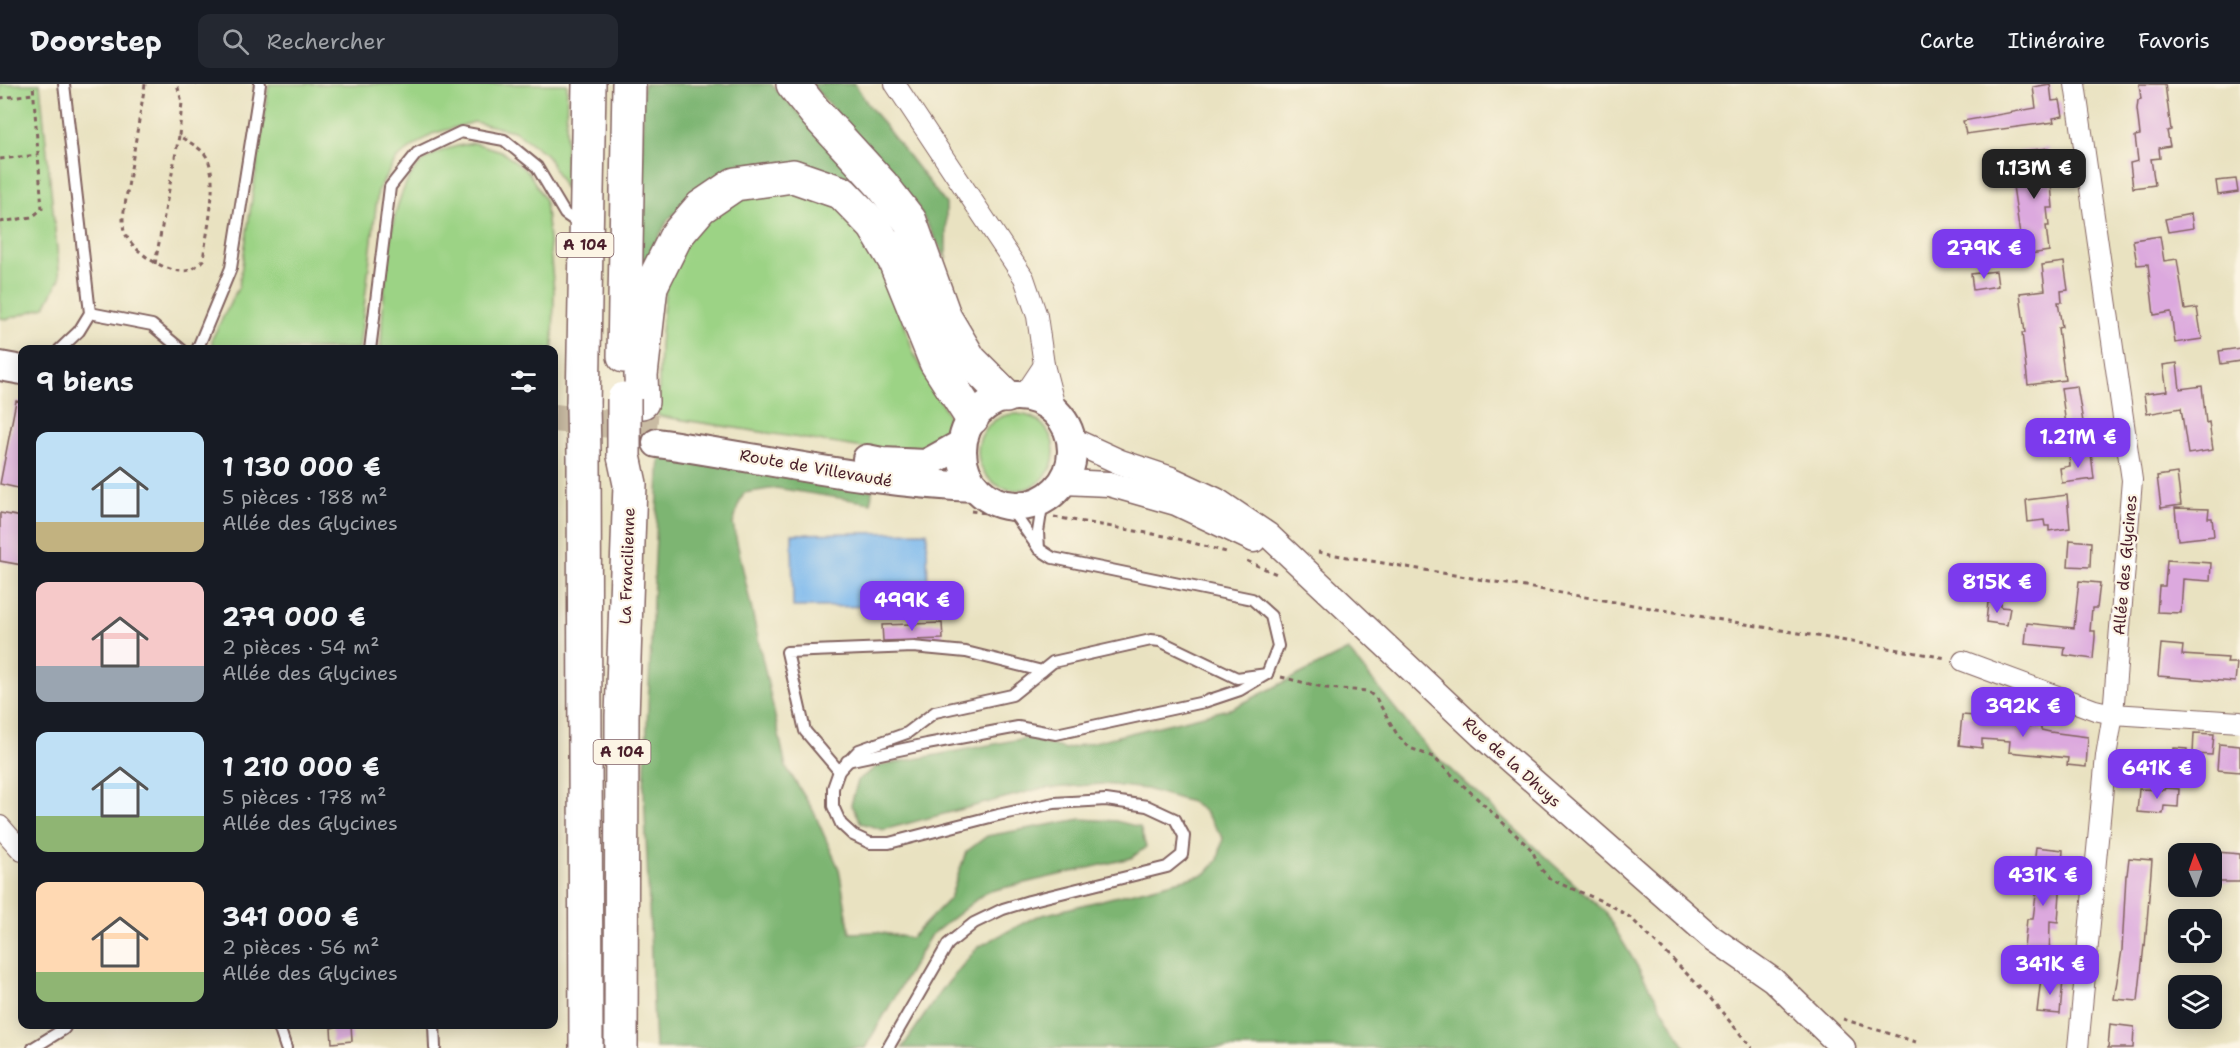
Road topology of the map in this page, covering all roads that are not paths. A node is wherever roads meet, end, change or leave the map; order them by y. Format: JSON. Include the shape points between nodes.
{"nodes":[{"id":1,"x":64,"y":84,"type":"edge"},
{"id":2,"x":260,"y":84,"type":"edge"},
{"id":3,"x":589,"y":84,"type":"edge"},
{"id":4,"x":629,"y":84,"type":"edge"},
{"id":5,"x":793,"y":84,"type":"edge"},
{"id":6,"x":895,"y":84,"type":"edge"},
{"id":7,"x":2075,"y":84,"type":"edge"},
{"id":8,"x":585,"y":227,"type":"junction"},
{"id":9,"x":90,"y":313,"type":"junction"},
{"id":10,"x":64,"y":345,"type":"edge"},
{"id":11,"x":176,"y":345,"type":"edge"},
{"id":12,"x":199,"y":345,"type":"edge"},
{"id":13,"x":371,"y":345,"type":"edge"},
{"id":14,"x":0,"y":348,"type":"edge"},
{"id":15,"x":18,"y":351,"type":"edge"},
{"id":16,"x":1044,"y":365,"type":"junction"},
{"id":17,"x":0,"y":366,"type":"edge"},
{"id":18,"x":18,"y":369,"type":"edge"},
{"id":19,"x":1015,"y":396,"type":"junction"},
{"id":20,"x":1056,"y":411,"type":"junction"},
{"id":21,"x":967,"y":431,"type":"junction"},
{"id":22,"x":639,"y":439,"type":"junction"},
{"id":23,"x":1072,"y":440,"type":"junction"},
{"id":24,"x":975,"y":487,"type":"junction"},
{"id":25,"x":1049,"y":499,"type":"junction"},
{"id":26,"x":1011,"y":510,"type":"junction"},
{"id":27,"x":1039,"y":549,"type":"junction"},
{"id":28,"x":1304,"y":562,"type":"junction"},
{"id":29,"x":1963,"y":661,"type":"road end"},
{"id":30,"x":1042,"y":670,"type":"junction"},
{"id":31,"x":1267,"y":674,"type":"junction"},
{"id":32,"x":2113,"y":714,"type":"junction"},
{"id":33,"x":2240,"y":722,"type":"edge"},
{"id":34,"x":918,"y":725,"type":"junction"},
{"id":35,"x":927,"y":744,"type":"junction"},
{"id":36,"x":846,"y":762,"type":"junction"},
{"id":37,"x":838,"y":771,"type":"junction"},
{"id":38,"x":0,"y":826,"type":"edge"},
{"id":39,"x":18,"y":846,"type":"edge"},
{"id":40,"x":1711,"y":937,"type":"junction"},
{"id":41,"x":64,"y":1029,"type":"edge"},
{"id":42,"x":280,"y":1029,"type":"edge"},
{"id":43,"x":434,"y":1029,"type":"edge"},
{"id":44,"x":33,"y":1048,"type":"edge"},
{"id":45,"x":286,"y":1048,"type":"edge"},
{"id":46,"x":435,"y":1048,"type":"edge"},
{"id":47,"x":586,"y":1048,"type":"edge"},
{"id":48,"x":621,"y":1048,"type":"edge"},
{"id":49,"x":888,"y":1048,"type":"edge"},
{"id":50,"x":1826,"y":1048,"type":"edge"},
{"id":51,"x":1843,"y":1048,"type":"edge"},
{"id":52,"x":2078,"y":1048,"type":"edge"}],
"edges":[{"from":1,"to":9,"type":"lane"},
{"from":2,"to":12,"type":"lane","via":[[231,268]]},
{"from":3,"to":8,"type":"highway","number":"A 104"},
{"from":4,"to":22,"type":"highway","name":"La Francilienne","number":"A 104"},
{"from":5,"to":19,"type":"highway","via":[[910,221],[945,318],[970,360]]},
{"from":6,"to":16,"type":"street","via":[[1024,278],[1037,316]]},
{"from":7,"to":32,"type":"street","name":"Allée des Glycines","via":[[2132,480]]},
{"from":8,"to":13,"type":"lane","via":[[564,214],[537,167],[504,140],[461,132],[417,153],[390,188]]},
{"from":8,"to":47,"type":"highway","number":"A 104","bridge":true},
{"from":9,"to":10,"type":"lane"},
{"from":9,"to":11,"type":"lane","via":[[152,325]]},
{"from":14,"to":15,"type":"main road"},
{"from":16,"to":19,"type":"street"},
{"from":16,"to":20,"type":"street"},
{"from":17,"to":18,"type":"main road"},
{"from":19,"to":20,"type":"main road","via":[[1042,401]]},
{"from":19,"to":21,"type":"main road","via":[[981,408]]},
{"from":20,"to":23,"type":"main road"},
{"from":21,"to":22,"type":"main road","name":"Route de Villevaudé","via":[[926,464],[882,462],[728,437]]},
{"from":21,"to":22,"type":"highway","via":[[895,261],[874,226],[842,193],[793,176],[735,184],[701,207],[676,236],[651,286],[641,375]]},
{"from":21,"to":24,"type":"main road","via":[[962,460]]},
{"from":22,"to":24,"type":"main road","name":"Route de Villevaudé","via":[[872,479]]},
{"from":22,"to":48,"type":"highway","name":"La Francilienne","number":"A 104","via":[[622,716]]},
{"from":23,"to":25,"type":"main road","via":[[1070,469]]},
{"from":23,"to":28,"type":"street","name":"Rue de la Dhuys","via":[[1216,500]]},
{"from":24,"to":26,"type":"main road"},
{"from":25,"to":26,"type":"main road"},
{"from":25,"to":27,"type":"lane","via":[[1038,532]]},
{"from":25,"to":28,"type":"street","name":"Rue de la Dhuys","via":[[1109,484],[1176,503]]},
{"from":26,"to":27,"type":"lane"},
{"from":27,"to":31,"type":"lane","via":[[1053,558],[1252,599],[1271,616],[1278,646]]},
{"from":28,"to":40,"type":"street","name":"Rue de la Dhuys","via":[[1317,583],[1481,735]]},
{"from":29,"to":32,"type":"street"},
{"from":30,"to":31,"type":"lane","via":[[1053,662],[1151,640],[1237,678]]},
{"from":30,"to":34,"type":"lane","via":[[1012,695],[934,712]]},
{"from":30,"to":37,"type":"lane","via":[[966,652],[914,647],[787,652],[805,731]]},
{"from":31,"to":35,"type":"lane","via":[[1240,690],[1204,702],[1056,734],[1018,728]]},
{"from":32,"to":33,"type":"street"},
{"from":32,"to":52,"type":"street","name":"Allée des Glycines"},
{"from":34,"to":35,"type":"lane","via":[[918,737]]},
{"from":34,"to":36,"type":"lane","via":[[907,733],[859,750]]},
{"from":35,"to":36,"type":"lane"},
{"from":36,"to":37,"type":"lane"},
{"from":37,"to":49,"type":"lane","via":[[833,806],[841,824],[853,836],[870,843],[889,843],[1054,803],[1106,800],[1147,806],[1175,819],[1184,836],[1182,855],[1167,867],[1029,901],[974,923],[948,944]]},
{"from":38,"to":39,"type":"street"},
{"from":40,"to":50,"type":"street","name":"Rue de la Dhuys","via":[[1758,990]]},
{"from":40,"to":51,"type":"street","name":"Rue de la Dhuys","via":[[1773,980]]},
{"from":41,"to":44,"type":"lane"},
{"from":42,"to":45,"type":"lane"},
{"from":43,"to":46,"type":"lane"}]}
